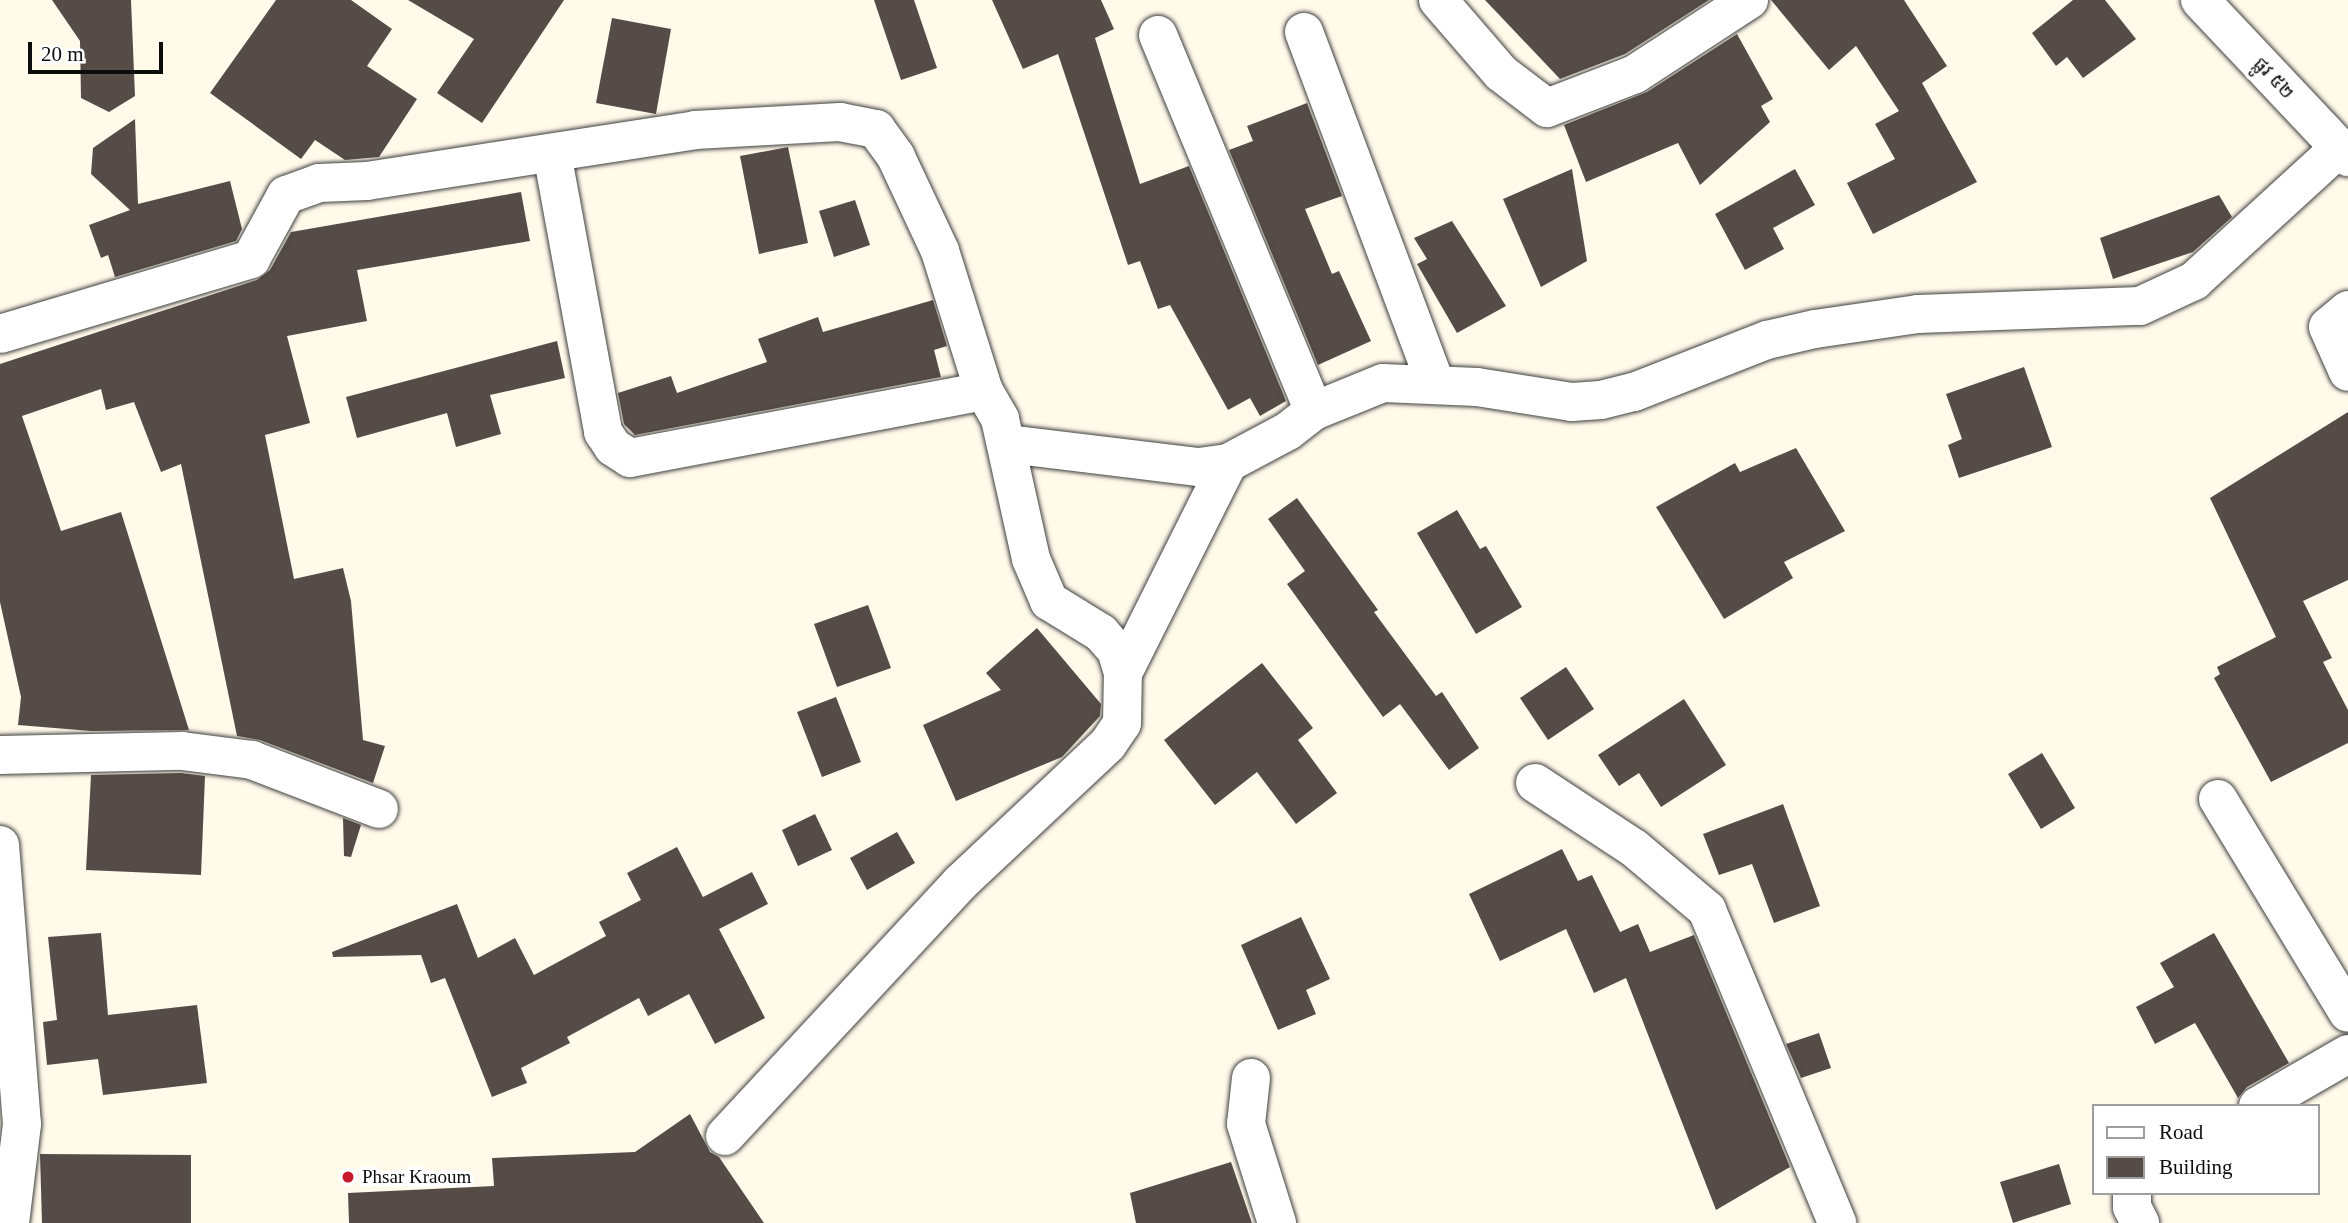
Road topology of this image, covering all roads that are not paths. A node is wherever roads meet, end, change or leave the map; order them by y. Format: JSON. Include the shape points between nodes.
{"nodes":[{"id":1,"x":1438,"y":0,"type":"edge"},
{"id":2,"x":1749,"y":0,"type":"edge"},
{"id":3,"x":2200,"y":0,"type":"edge"},
{"id":4,"x":1304,"y":32,"type":"dead end"},
{"id":5,"x":1158,"y":35,"type":"dead end"},
{"id":6,"x":2344,"y":152,"type":"edge"},
{"id":7,"x":552,"y":153,"type":"junction"},
{"id":8,"x":2348,"y":310,"type":"edge"},
{"id":9,"x":0,"y":334,"type":"edge"},
{"id":10,"x":2348,"y":372,"type":"edge"},
{"id":11,"x":1436,"y":385,"type":"junction"},
{"id":12,"x":984,"y":391,"type":"junction"},
{"id":13,"x":1314,"y":411,"type":"junction"},
{"id":14,"x":1008,"y":444,"type":"junction"},
{"id":15,"x":1228,"y":463,"type":"junction"},
{"id":16,"x":1123,"y":673,"type":"junction"},
{"id":17,"x":0,"y":755,"type":"edge"},
{"id":18,"x":1535,"y":783,"type":"dead end"},
{"id":19,"x":2218,"y":799,"type":"dead end"},
{"id":20,"x":379,"y":809,"type":"dead end"},
{"id":21,"x":0,"y":845,"type":"edge"},
{"id":22,"x":2348,"y":1013,"type":"edge"},
{"id":23,"x":2348,"y":1054,"type":"edge"},
{"id":24,"x":1251,"y":1078,"type":"dead end"},
{"id":25,"x":2261,"y":1104,"type":"edge"},
{"id":26,"x":11,"y":1126,"type":"edge"},
{"id":27,"x":726,"y":1136,"type":"dead end"},
{"id":28,"x":2132,"y":1195,"type":"edge"},
{"id":29,"x":10,"y":1223,"type":"edge"},
{"id":30,"x":1277,"y":1223,"type":"edge"},
{"id":31,"x":1837,"y":1223,"type":"edge"},
{"id":32,"x":2140,"y":1223,"type":"edge"}],
"edges":[{"from":1,"to":2,"type":"street","via":[[1501,73],[1547,108],[1635,74]]},
{"from":3,"to":6,"type":"street","name":"ផ្លូវ ៥២"},
{"from":4,"to":11,"type":"street"},
{"from":5,"to":13,"type":"street"},
{"from":6,"to":11,"type":"street","via":[[2194,281],[2140,306],[1918,314],[1815,329],[1767,340],[1634,392],[1601,400],[1573,402]]},
{"from":7,"to":9,"type":"street","via":[[367,181],[319,183],[286,195],[251,259]]},
{"from":7,"to":12,"type":"street","via":[[695,130],[805,120],[876,129],[896,157],[940,251]]},
{"from":7,"to":12,"type":"street","via":[[603,432],[613,447],[630,458]]},
{"from":8,"to":10,"type":"street","via":[[2328,327]]},
{"from":11,"to":13,"type":"street","via":[[1383,383]]},
{"from":12,"to":14,"type":"street"},
{"from":13,"to":15,"type":"street","via":[[1288,431]]},
{"from":14,"to":15,"type":"street","via":[[1142,463],[1199,467]]},
{"from":14,"to":16,"type":"street","via":[[1031,559],[1049,601],[1101,633],[1116,650]]},
{"from":15,"to":16,"type":"street"},
{"from":16,"to":27,"type":"street","via":[[1122,723],[1108,744],[960,883]]},
{"from":17,"to":20,"type":"street","via":[[182,751],[252,760]]},
{"from":18,"to":31,"type":"street","via":[[1634,848],[1707,910]]},
{"from":19,"to":22,"type":"street"},
{"from":21,"to":26,"type":"street"},
{"from":23,"to":25,"type":"street"},
{"from":24,"to":30,"type":"street","via":[[1246,1124]]},
{"from":26,"to":29,"type":"street"},
{"from":28,"to":32,"type":"street"}]}
